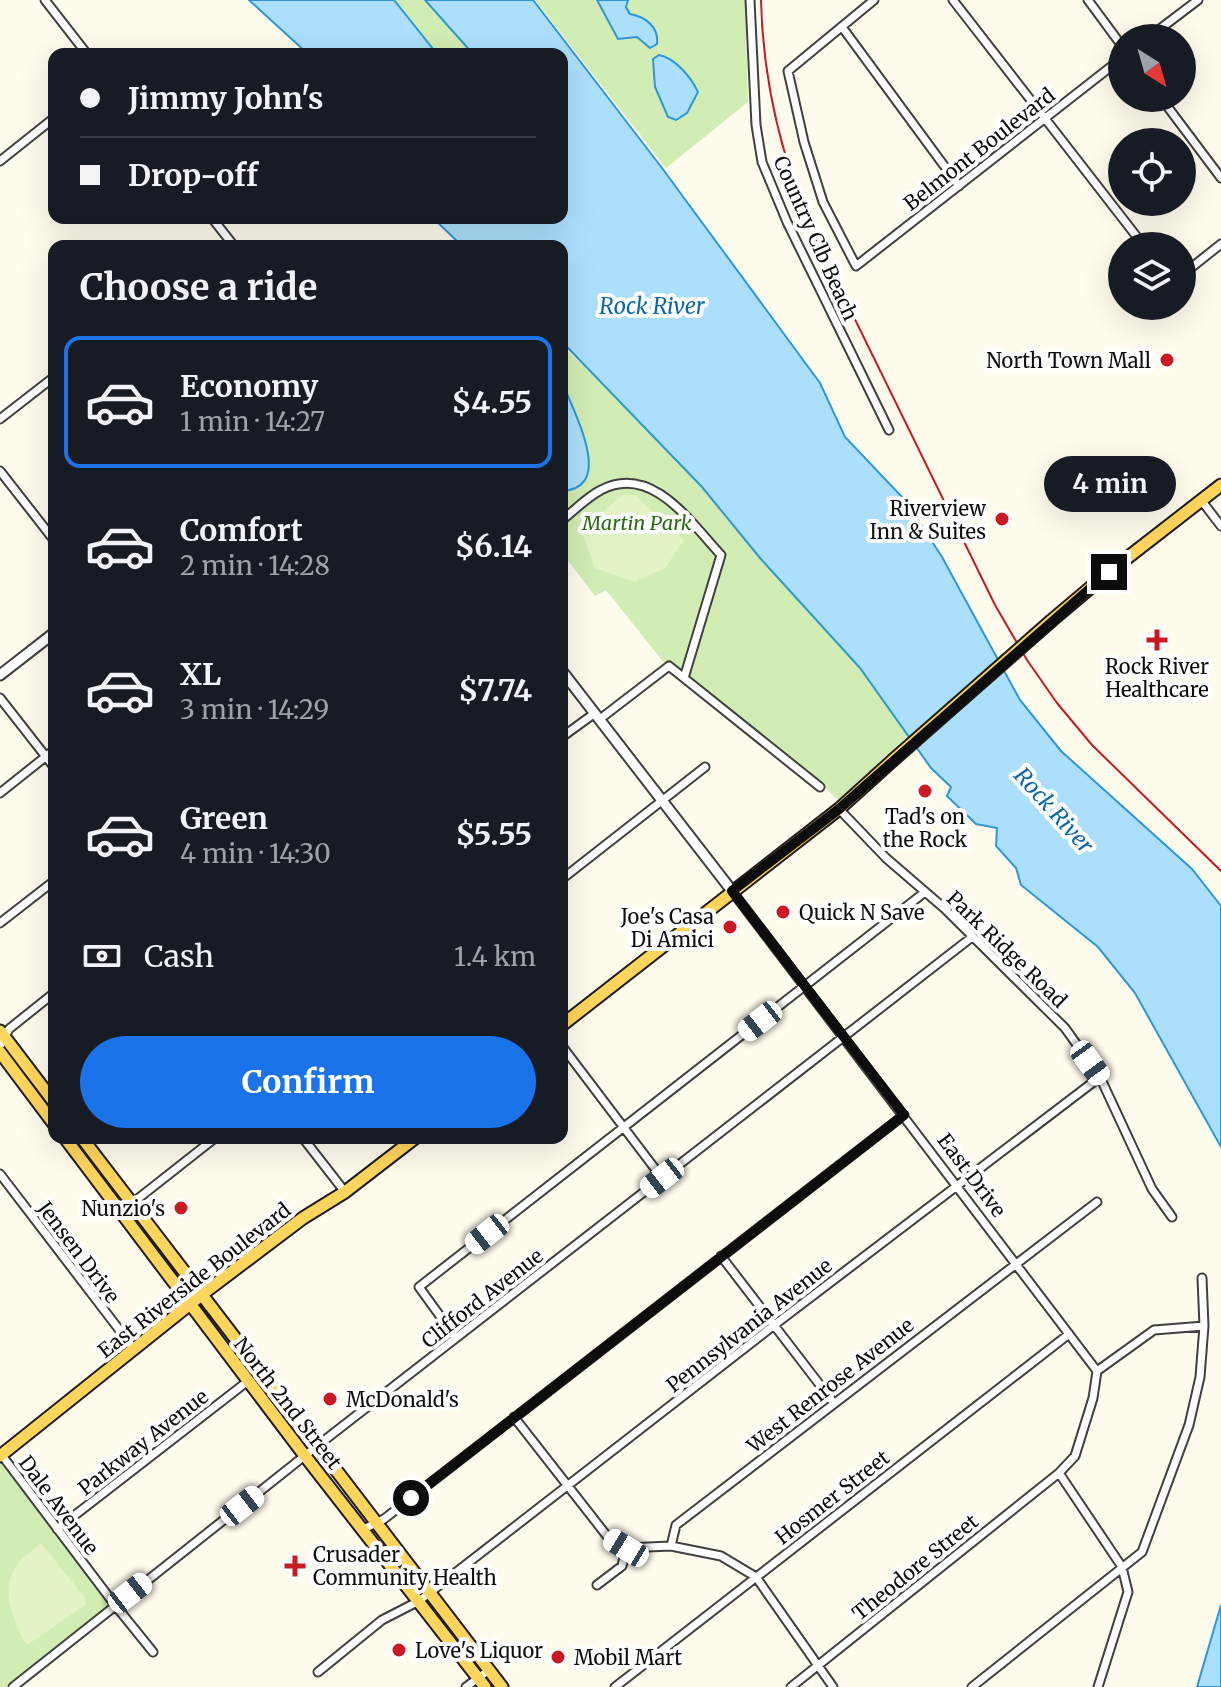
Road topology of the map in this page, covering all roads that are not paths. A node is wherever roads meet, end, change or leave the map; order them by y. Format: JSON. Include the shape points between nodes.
{"nodes":[{"id":1,"x":45,"y":0,"type":"edge"},
{"id":2,"x":750,"y":0,"type":"edge"},
{"id":3,"x":874,"y":0,"type":"edge"},
{"id":4,"x":953,"y":0,"type":"edge"},
{"id":5,"x":1088,"y":0,"type":"edge"},
{"id":6,"x":1198,"y":0,"type":"edge"},
{"id":7,"x":1166,"y":24,"type":"edge"},
{"id":8,"x":842,"y":27,"type":"junction"},
{"id":9,"x":1108,"y":27,"type":"edge"},
{"id":10,"x":82,"y":48,"type":"edge"},
{"id":11,"x":1108,"y":69,"type":"edge"},
{"id":12,"x":1172,"y":112,"type":"edge"},
{"id":13,"x":1045,"y":118,"type":"junction"},
{"id":14,"x":48,"y":123,"type":"edge"},
{"id":15,"x":0,"y":161,"type":"edge"},
{"id":16,"x":1221,"y":178,"type":"edge"},
{"id":17,"x":959,"y":186,"type":"junction"},
{"id":18,"x":1133,"y":232,"type":"edge"},
{"id":19,"x":1221,"y":244,"type":"edge"},
{"id":20,"x":1196,"y":264,"type":"edge"},
{"id":21,"x":48,"y":382,"type":"edge"},
{"id":22,"x":0,"y":419,"type":"edge"},
{"id":23,"x":889,"y":430,"type":"dead end"},
{"id":24,"x":0,"y":471,"type":"edge"},
{"id":25,"x":1221,"y":485,"type":"edge"},
{"id":26,"x":1201,"y":500,"type":"junction"},
{"id":27,"x":568,"y":515,"type":"edge"},
{"id":28,"x":1221,"y":526,"type":"edge"},
{"id":29,"x":48,"y":532,"type":"edge"},
{"id":30,"x":48,"y":638,"type":"edge"},
{"id":31,"x":0,"y":675,"type":"edge"},
{"id":32,"x":684,"y":678,"type":"junction"},
{"id":33,"x":568,"y":679,"type":"edge"},
{"id":34,"x":0,"y":698,"type":"edge"},
{"id":35,"x":597,"y":716,"type":"junction"},
{"id":36,"x":568,"y":733,"type":"edge"},
{"id":37,"x":46,"y":757,"type":"junction"},
{"id":38,"x":48,"y":760,"type":"edge"},
{"id":39,"x":705,"y":767,"type":"dead end"},
{"id":40,"x":820,"y":787,"type":"dead end"},
{"id":41,"x":0,"y":793,"type":"edge"},
{"id":42,"x":664,"y":801,"type":"junction"},
{"id":43,"x":839,"y":809,"type":"junction"},
{"id":44,"x":568,"y":874,"type":"edge"},
{"id":45,"x":48,"y":886,"type":"edge"},
{"id":46,"x":732,"y":891,"type":"junction"},
{"id":47,"x":925,"y":892,"type":"junction"},
{"id":48,"x":0,"y":923,"type":"edge"},
{"id":49,"x":972,"y":937,"type":"junction"},
{"id":50,"x":805,"y":986,"type":"junction"},
{"id":51,"x":48,"y":998,"type":"edge"},
{"id":52,"x":568,"y":1020,"type":"edge"},
{"id":53,"x":845,"y":1036,"type":"junction"},
{"id":54,"x":1,"y":1042,"type":"edge"},
{"id":55,"x":568,"y":1054,"type":"edge"},
{"id":56,"x":1100,"y":1077,"type":"junction"},
{"id":57,"x":48,"y":1095,"type":"edge"},
{"id":58,"x":48,"y":1115,"type":"edge"},
{"id":59,"x":904,"y":1115,"type":"junction"},
{"id":60,"x":624,"y":1126,"type":"junction"},
{"id":61,"x":70,"y":1144,"type":"edge"},
{"id":62,"x":87,"y":1144,"type":"edge"},
{"id":63,"x":207,"y":1144,"type":"edge"},
{"id":64,"x":308,"y":1144,"type":"edge"},
{"id":65,"x":407,"y":1144,"type":"edge"},
{"id":66,"x":0,"y":1174,"type":"edge"},
{"id":67,"x":662,"y":1178,"type":"junction"},
{"id":68,"x":958,"y":1187,"type":"junction"},
{"id":69,"x":345,"y":1192,"type":"junction"},
{"id":70,"x":1097,"y":1202,"type":"dead end"},
{"id":71,"x":132,"y":1203,"type":"junction"},
{"id":72,"x":121,"y":1212,"type":"junction"},
{"id":73,"x":1172,"y":1217,"type":"dead end"},
{"id":74,"x":721,"y":1256,"type":"junction"},
{"id":75,"x":1016,"y":1263,"type":"junction"},
{"id":76,"x":1202,"y":1278,"type":"dead end"},
{"id":77,"x":203,"y":1294,"type":"junction"},
{"id":78,"x":190,"y":1304,"type":"junction"},
{"id":79,"x":773,"y":1326,"type":"junction"},
{"id":80,"x":1204,"y":1326,"type":"junction"},
{"id":81,"x":1069,"y":1334,"type":"junction"},
{"id":82,"x":456,"y":1338,"type":"junction"},
{"id":83,"x":134,"y":1349,"type":"junction"},
{"id":84,"x":1097,"y":1371,"type":"junction"},
{"id":85,"x":248,"y":1381,"type":"junction"},
{"id":86,"x":279,"y":1395,"type":"junction"},
{"id":87,"x":833,"y":1402,"type":"junction"},
{"id":88,"x":266,"y":1404,"type":"junction"},
{"id":89,"x":514,"y":1417,"type":"junction"},
{"id":90,"x":317,"y":1446,"type":"junction"},
{"id":91,"x":0,"y":1454,"type":"edge"},
{"id":92,"x":305,"y":1456,"type":"junction"},
{"id":93,"x":1059,"y":1473,"type":"junction"},
{"id":94,"x":567,"y":1488,"type":"junction"},
{"id":95,"x":376,"y":1522,"type":"junction"},
{"id":96,"x":57,"y":1529,"type":"junction"},
{"id":97,"x":364,"y":1529,"type":"junction"},
{"id":98,"x":671,"y":1546,"type":"junction"},
{"id":99,"x":626,"y":1548,"type":"junction"},
{"id":100,"x":1122,"y":1567,"type":"junction"},
{"id":101,"x":756,"y":1577,"type":"junction"},
{"id":102,"x":597,"y":1585,"type":"dead end"},
{"id":103,"x":430,"y":1593,"type":"junction"},
{"id":104,"x":419,"y":1601,"type":"junction"},
{"id":105,"x":115,"y":1605,"type":"junction"},
{"id":106,"x":153,"y":1652,"type":"dead end"},
{"id":107,"x":817,"y":1666,"type":"junction"},
{"id":108,"x":489,"y":1670,"type":"junction"},
{"id":109,"x":318,"y":1672,"type":"dead end"},
{"id":110,"x":482,"y":1682,"type":"edge"},
{"id":111,"x":13,"y":1687,"type":"edge"},
{"id":112,"x":466,"y":1687,"type":"edge"},
{"id":113,"x":502,"y":1687,"type":"edge"},
{"id":114,"x":615,"y":1687,"type":"edge"},
{"id":115,"x":791,"y":1687,"type":"edge"},
{"id":116,"x":833,"y":1687,"type":"edge"},
{"id":117,"x":972,"y":1687,"type":"edge"},
{"id":118,"x":1098,"y":1687,"type":"edge"}],
"edges":[{"from":1,"to":10,"type":"street"},
{"from":2,"to":23,"type":"street","name":"Country Clb Beach","via":[[762,162]]},
{"from":3,"to":8,"type":"street"},
{"from":4,"to":13,"type":"street"},
{"from":5,"to":9,"type":"street"},
{"from":6,"to":7,"type":"street"},
{"from":8,"to":17,"type":"street"},
{"from":8,"to":17,"type":"street","name":"Belmont Boulevard","via":[[788,71],[823,202],[856,266]]},
{"from":11,"to":13,"type":"street","name":"Belmont Boulevard"},
{"from":12,"to":16,"type":"street"},
{"from":13,"to":17,"type":"street","name":"Belmont Boulevard"},
{"from":13,"to":18,"type":"street"},
{"from":14,"to":15,"type":"street"},
{"from":19,"to":20,"type":"street"},
{"from":21,"to":22,"type":"street"},
{"from":24,"to":29,"type":"street"},
{"from":25,"to":26,"type":"main road"},
{"from":26,"to":28,"type":"street"},
{"from":26,"to":43,"type":"main road","bridge":true,"via":[[1051,621]]},
{"from":27,"to":32,"type":"street","via":[[600,490],[638,484],[675,505],[721,555]]},
{"from":30,"to":31,"type":"street"},
{"from":32,"to":35,"type":"street","via":[[665,666]]},
{"from":32,"to":40,"type":"street"},
{"from":33,"to":35,"type":"street","name":"East Drive"},
{"from":34,"to":37,"type":"street"},
{"from":35,"to":36,"type":"street"},
{"from":35,"to":42,"type":"street","name":"East Drive"},
{"from":37,"to":38,"type":"street"},
{"from":37,"to":41,"type":"street"},
{"from":39,"to":42,"type":"street"},
{"from":42,"to":44,"type":"street"},
{"from":42,"to":46,"type":"street","name":"East Drive"},
{"from":43,"to":46,"type":"main road"},
{"from":43,"to":47,"type":"street","name":"Park Ridge Road"},
{"from":45,"to":48,"type":"street"},
{"from":46,"to":50,"type":"street","name":"East Drive"},
{"from":46,"to":52,"type":"main road"},
{"from":47,"to":49,"type":"street","name":"Park Ridge Road"},
{"from":47,"to":50,"type":"street"},
{"from":49,"to":53,"type":"street","name":"Clifford Avenue"},
{"from":49,"to":56,"type":"street","name":"Park Ridge Road","via":[[1052,1013]]},
{"from":50,"to":53,"type":"street","name":"East Drive"},
{"from":50,"to":60,"type":"street"},
{"from":51,"to":54,"type":"street"},
{"from":53,"to":59,"type":"street","name":"East Drive"},
{"from":53,"to":67,"type":"street","name":"Clifford Avenue"},
{"from":54,"to":57,"type":"main road"},
{"from":54,"to":58,"type":"main road"},
{"from":55,"to":60,"type":"street"},
{"from":56,"to":68,"type":"street","name":"Pennsylvania Avenue"},
{"from":56,"to":73,"type":"street","name":"Park Ridge Road","via":[[1152,1189]]},
{"from":59,"to":68,"type":"street","name":"East Drive"},
{"from":59,"to":74,"type":"street"},
{"from":60,"to":67,"type":"street"},
{"from":60,"to":82,"type":"street","via":[[419,1287]]},
{"from":61,"to":72,"type":"main road","name":"North 2nd Street"},
{"from":62,"to":71,"type":"main road","name":"North 2nd Street"},
{"from":63,"to":71,"type":"street"},
{"from":64,"to":69,"type":"street"},
{"from":65,"to":69,"type":"main road","name":"East Riverside Boulevard"},
{"from":66,"to":83,"type":"street","name":"Jensen Drive"},
{"from":67,"to":82,"type":"street","name":"Clifford Avenue"},
{"from":68,"to":75,"type":"street","name":"East Drive"},
{"from":68,"to":79,"type":"street","name":"Pennsylvania Avenue"},
{"from":69,"to":77,"type":"main road","name":"East Riverside Boulevard"},
{"from":70,"to":75,"type":"street","name":"West Renrose Avenue"},
{"from":71,"to":72,"type":"street"},
{"from":71,"to":77,"type":"main road","name":"North 2nd Street"},
{"from":72,"to":78,"type":"main road","name":"North 2nd Street"},
{"from":74,"to":79,"type":"street"},
{"from":74,"to":89,"type":"street"},
{"from":75,"to":81,"type":"street","name":"East Drive"},
{"from":75,"to":87,"type":"street","name":"West Renrose Avenue"},
{"from":76,"to":80,"type":"street"},
{"from":77,"to":78,"type":"main road","name":"East Riverside Boulevard"},
{"from":77,"to":86,"type":"main road","name":"North 2nd Street"},
{"from":78,"to":83,"type":"main road","name":"East Riverside Boulevard"},
{"from":78,"to":85,"type":"main road","name":"North 2nd Street"},
{"from":79,"to":87,"type":"street"},
{"from":79,"to":94,"type":"street","name":"Pennsylvania Avenue"},
{"from":80,"to":84,"type":"street","via":[[1154,1330]]},
{"from":80,"to":100,"type":"street","via":[[1189,1425],[1142,1552]]},
{"from":81,"to":84,"type":"street","name":"East Drive"},
{"from":81,"to":101,"type":"street","name":"Hosmer Street"},
{"from":82,"to":90,"type":"street","name":"Clifford Avenue"},
{"from":83,"to":91,"type":"main road","name":"East Riverside Boulevard"},
{"from":84,"to":93,"type":"street","via":[[1075,1456]]},
{"from":85,"to":88,"type":"main road","name":"North 2nd Street"},
{"from":85,"to":96,"type":"street","name":"Parkway Avenue"},
{"from":86,"to":88,"type":"main road"},
{"from":86,"to":90,"type":"main road","name":"North 2nd Street"},
{"from":87,"to":98,"type":"street","name":"West Renrose Avenue","via":[[676,1525]]},
{"from":88,"to":92,"type":"main road","name":"North 2nd Street"},
{"from":89,"to":94,"type":"street"},
{"from":89,"to":95,"type":"street"},
{"from":90,"to":92,"type":"street","name":"Clifford Avenue"},
{"from":90,"to":95,"type":"main road","name":"North 2nd Street"},
{"from":91,"to":96,"type":"street","name":"Dale Avenue"},
{"from":92,"to":97,"type":"main road","name":"North 2nd Street"},
{"from":92,"to":105,"type":"street","name":"Clifford Avenue"},
{"from":93,"to":100,"type":"street"},
{"from":93,"to":107,"type":"street","name":"Theodore Street"},
{"from":94,"to":99,"type":"street","via":[[607,1536]]},
{"from":94,"to":103,"type":"street","name":"Pennsylvania Avenue"},
{"from":95,"to":97,"type":"street"},
{"from":95,"to":103,"type":"main road","name":"North 2nd Street"},
{"from":96,"to":105,"type":"street","name":"Dale Avenue"},
{"from":97,"to":104,"type":"main road","name":"North 2nd Street"},
{"from":98,"to":99,"type":"street"},
{"from":98,"to":101,"type":"street","via":[[721,1556]]},
{"from":99,"to":102,"type":"street","via":[[622,1566]]},
{"from":100,"to":117,"type":"street"},
{"from":100,"to":118,"type":"street","via":[[1128,1592]]},
{"from":101,"to":107,"type":"street"},
{"from":101,"to":114,"type":"street","name":"Hosmer Street"},
{"from":103,"to":104,"type":"street","name":"Pennsylvania Avenue"},
{"from":103,"to":108,"type":"main road","name":"North 2nd Street"},
{"from":104,"to":109,"type":"street","name":"Pennsylvania Avenue","via":[[382,1620]]},
{"from":104,"to":110,"type":"main road","name":"North 2nd Street"},
{"from":105,"to":106,"type":"street","name":"Dale Avenue"},
{"from":105,"to":111,"type":"street","name":"Clifford Avenue"},
{"from":107,"to":115,"type":"street","name":"Theodore Street"},
{"from":107,"to":116,"type":"street"},
{"from":108,"to":110,"type":"street"},
{"from":108,"to":113,"type":"main road","name":"North 2nd Street"},
{"from":110,"to":112,"type":"street"}]}
